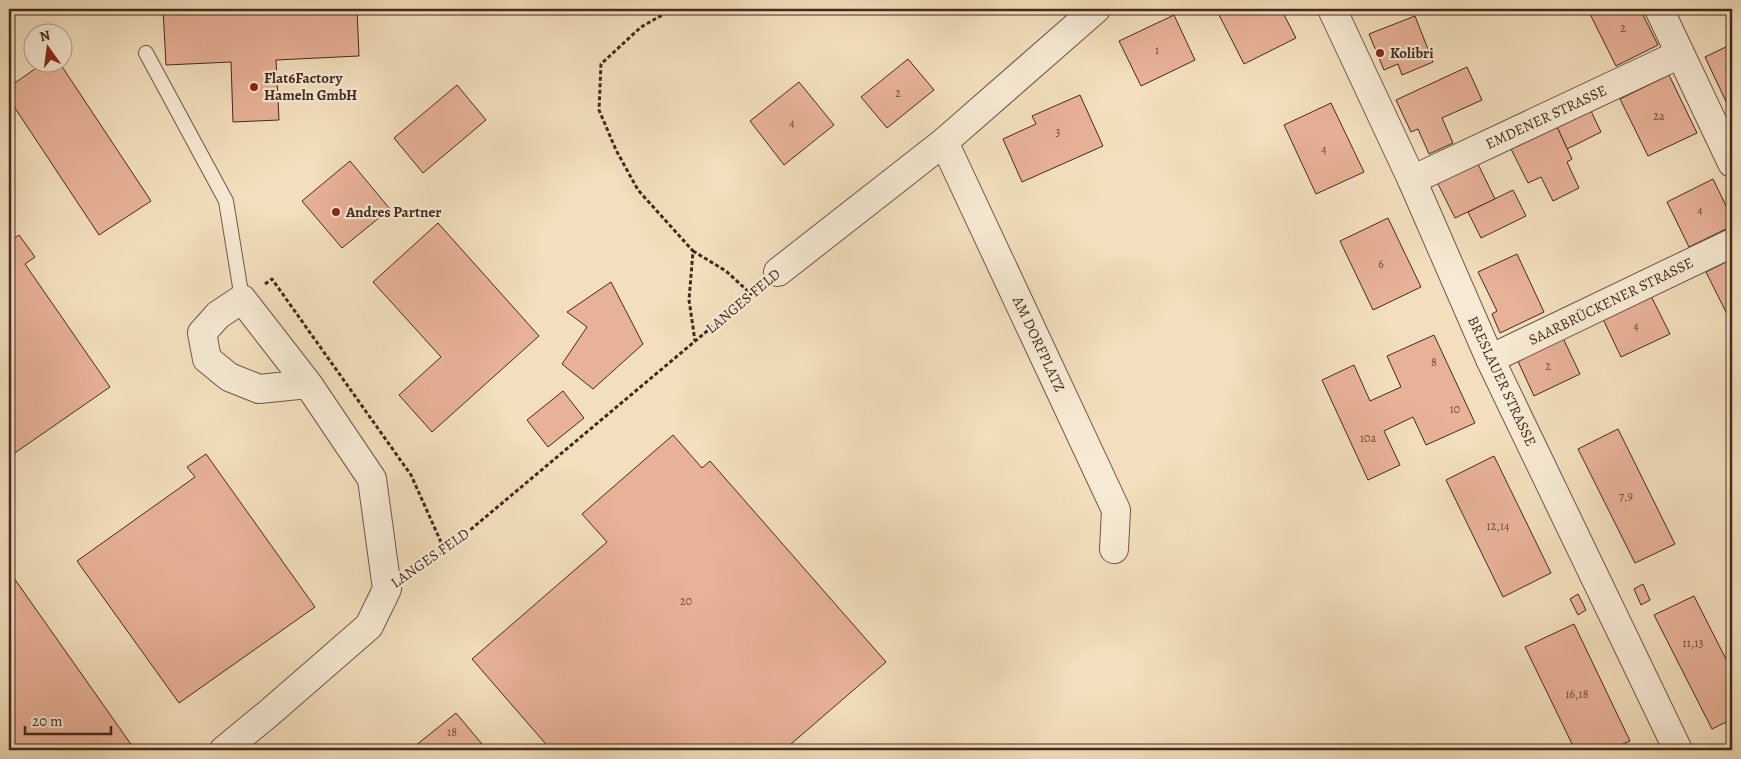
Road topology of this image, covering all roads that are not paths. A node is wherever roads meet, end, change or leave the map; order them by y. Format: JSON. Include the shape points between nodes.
{"nodes":[{"id":1,"x":1096,"y":9,"type":"edge"},
{"id":2,"x":1332,"y":9,"type":"edge"},
{"id":3,"x":1659,"y":9,"type":"edge"},
{"id":4,"x":146,"y":53,"type":"dead end"},
{"id":5,"x":1680,"y":54,"type":"junction"},
{"id":6,"x":944,"y":142,"type":"junction"},
{"id":7,"x":1732,"y":163,"type":"edge"},
{"id":8,"x":1412,"y":180,"type":"junction"},
{"id":9,"x":1732,"y":243,"type":"edge"},
{"id":10,"x":778,"y":272,"type":"road end"},
{"id":11,"x":242,"y":299,"type":"junction"},
{"id":12,"x":1490,"y":358,"type":"junction"},
{"id":13,"x":308,"y":384,"type":"junction"},
{"id":14,"x":1114,"y":550,"type":"dead end"},
{"id":15,"x":224,"y":750,"type":"edge"},
{"id":16,"x":1678,"y":750,"type":"edge"}],
"edges":[{"from":1,"to":6,"type":"street","name":"LANGES FELD"},
{"from":2,"to":8,"type":"street","name":"BRESLAUER STRASSE"},
{"from":3,"to":5,"type":"street"},
{"from":4,"to":11,"type":"lane","via":[[226,201]]},
{"from":5,"to":7,"type":"street"},
{"from":5,"to":8,"type":"street","name":"EMDENER STRASSE"},
{"from":6,"to":10,"type":"street","name":"LANGES FELD"},
{"from":6,"to":14,"type":"street","name":"AM DORFPLATZ","via":[[1116,510]]},
{"from":8,"to":12,"type":"street","name":"BRESLAUER STRASSE"},
{"from":9,"to":12,"type":"street","name":"SAARBRÜCKENER STRASSE"},
{"from":11,"to":13,"type":"street","name":"LANGES FELD"},
{"from":11,"to":13,"type":"street","via":[[218,315],[202,333],[207,359],[229,377],[259,388]]},
{"from":12,"to":16,"type":"street","name":"BRESLAUER STRASSE"},
{"from":13,"to":15,"type":"street","name":"LANGES FELD","via":[[372,479],[387,589],[368,626]]}]}
